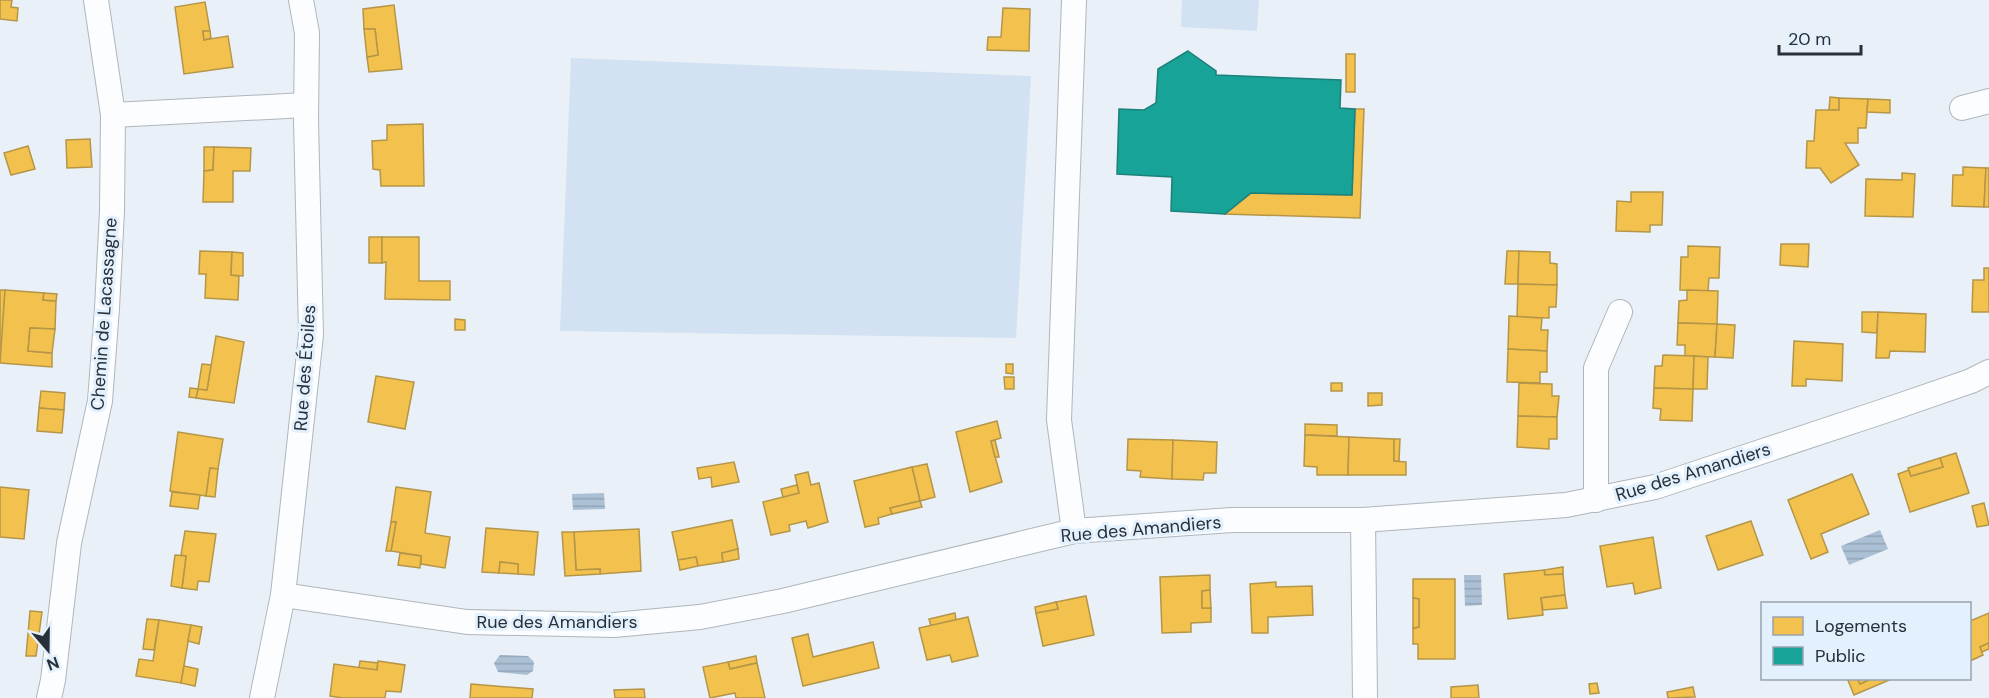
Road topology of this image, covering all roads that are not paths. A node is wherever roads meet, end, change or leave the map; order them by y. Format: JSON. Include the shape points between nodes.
{"nodes":[{"id":1,"x":96,"y":0,"type":"edge"},
{"id":2,"x":301,"y":0,"type":"edge"},
{"id":3,"x":1074,"y":0,"type":"edge"},
{"id":4,"x":1989,"y":101,"type":"edge"},
{"id":5,"x":306,"y":105,"type":"junction"},
{"id":6,"x":1962,"y":108,"type":"dead end"},
{"id":7,"x":113,"y":115,"type":"junction"},
{"id":8,"x":1620,"y":312,"type":"dead end"},
{"id":9,"x":1989,"y":372,"type":"edge"},
{"id":10,"x":1596,"y":500,"type":"junction"},
{"id":11,"x":1363,"y":520,"type":"junction"},
{"id":12,"x":1074,"y":531,"type":"junction"},
{"id":13,"x":283,"y":595,"type":"junction"},
{"id":14,"x":49,"y":698,"type":"edge"},
{"id":15,"x":262,"y":698,"type":"edge"},
{"id":16,"x":1365,"y":698,"type":"edge"}],
"edges":[{"from":1,"to":7,"type":"street","name":"Chemin de Lacassagne"},
{"from":2,"to":5,"type":"street","name":"Rue des Étoiles","via":[[307,33]]},
{"from":3,"to":12,"type":"street","via":[[1059,420]]},
{"from":4,"to":6,"type":"street"},
{"from":5,"to":7,"type":"street"},
{"from":5,"to":13,"type":"street","name":"Rue des Étoiles","via":[[311,335]]},
{"from":7,"to":14,"type":"street","name":"Chemin de Lacassagne","via":[[112,211],[100,402],[69,543]]},
{"from":8,"to":10,"type":"street","via":[[1596,368]]},
{"from":9,"to":10,"type":"street","name":"Rue des Amandiers","via":[[1950,389],[1655,487]]},
{"from":10,"to":11,"type":"street","name":"Rue des Amandiers"},
{"from":11,"to":12,"type":"street","name":"Rue des Amandiers","via":[[1232,520]]},
{"from":11,"to":16,"type":"street"},
{"from":12,"to":13,"type":"street","name":"Rue des Amandiers","via":[[783,601],[700,617],[614,625],[467,622]]},
{"from":13,"to":15,"type":"street","name":"Rue des Étoiles"}]}
